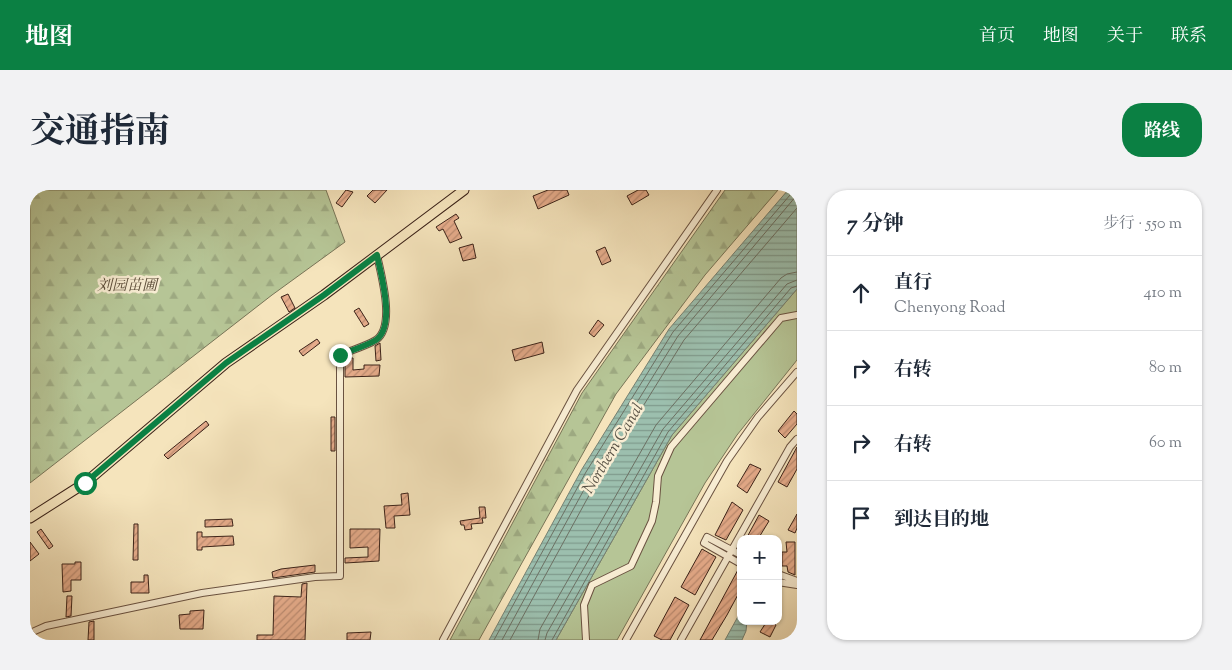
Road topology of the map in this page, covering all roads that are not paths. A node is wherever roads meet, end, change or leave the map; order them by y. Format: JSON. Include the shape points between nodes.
{"nodes":[{"id":1,"x":464,"y":190,"type":"edge"},
{"id":2,"x":717,"y":190,"type":"edge"},
{"id":3,"x":377,"y":255,"type":"junction"},
{"id":4,"x":797,"y":315,"type":"edge"},
{"id":5,"x":797,"y":372,"type":"edge"},
{"id":6,"x":797,"y":439,"type":"edge"},
{"id":7,"x":30,"y":518,"type":"edge"},
{"id":8,"x":732,"y":550,"type":"junction"},
{"id":9,"x":737,"y":553,"type":"edge"},
{"id":10,"x":728,"y":558,"type":"junction"},
{"id":11,"x":737,"y":562,"type":"edge"},
{"id":12,"x":782,"y":575,"type":"edge"},
{"id":13,"x":797,"y":581,"type":"edge"},
{"id":14,"x":782,"y":583,"type":"edge"},
{"id":15,"x":797,"y":585,"type":"edge"},
{"id":16,"x":30,"y":633,"type":"edge"},
{"id":17,"x":443,"y":640,"type":"edge"},
{"id":18,"x":586,"y":640,"type":"edge"},
{"id":19,"x":626,"y":640,"type":"edge"},
{"id":20,"x":681,"y":640,"type":"edge"}],
"edges":[{"from":1,"to":3,"type":"main road"},
{"from":2,"to":17,"type":"street","via":[[577,390]]},
{"from":3,"to":7,"type":"main road","via":[[226,363],[85,483]]},
{"from":3,"to":16,"type":"street","via":[[386,297],[385,330],[376,339],[340,355],[340,576],[202,594],[46,626]]},
{"from":4,"to":18,"type":"street","via":[[781,318],[671,447],[658,476],[652,521],[631,566],[592,585],[584,605]]},
{"from":5,"to":19,"type":"street","via":[[758,417],[727,461]]},
{"from":6,"to":8,"type":"street"},
{"from":8,"to":9,"type":"street"},
{"from":8,"to":10,"type":"street"},
{"from":8,"to":10,"type":"street","via":[[707,538],[704,543]]},
{"from":10,"to":11,"type":"street"},
{"from":10,"to":20,"type":"street"},
{"from":12,"to":13,"type":"street"},
{"from":14,"to":15,"type":"street"}]}
